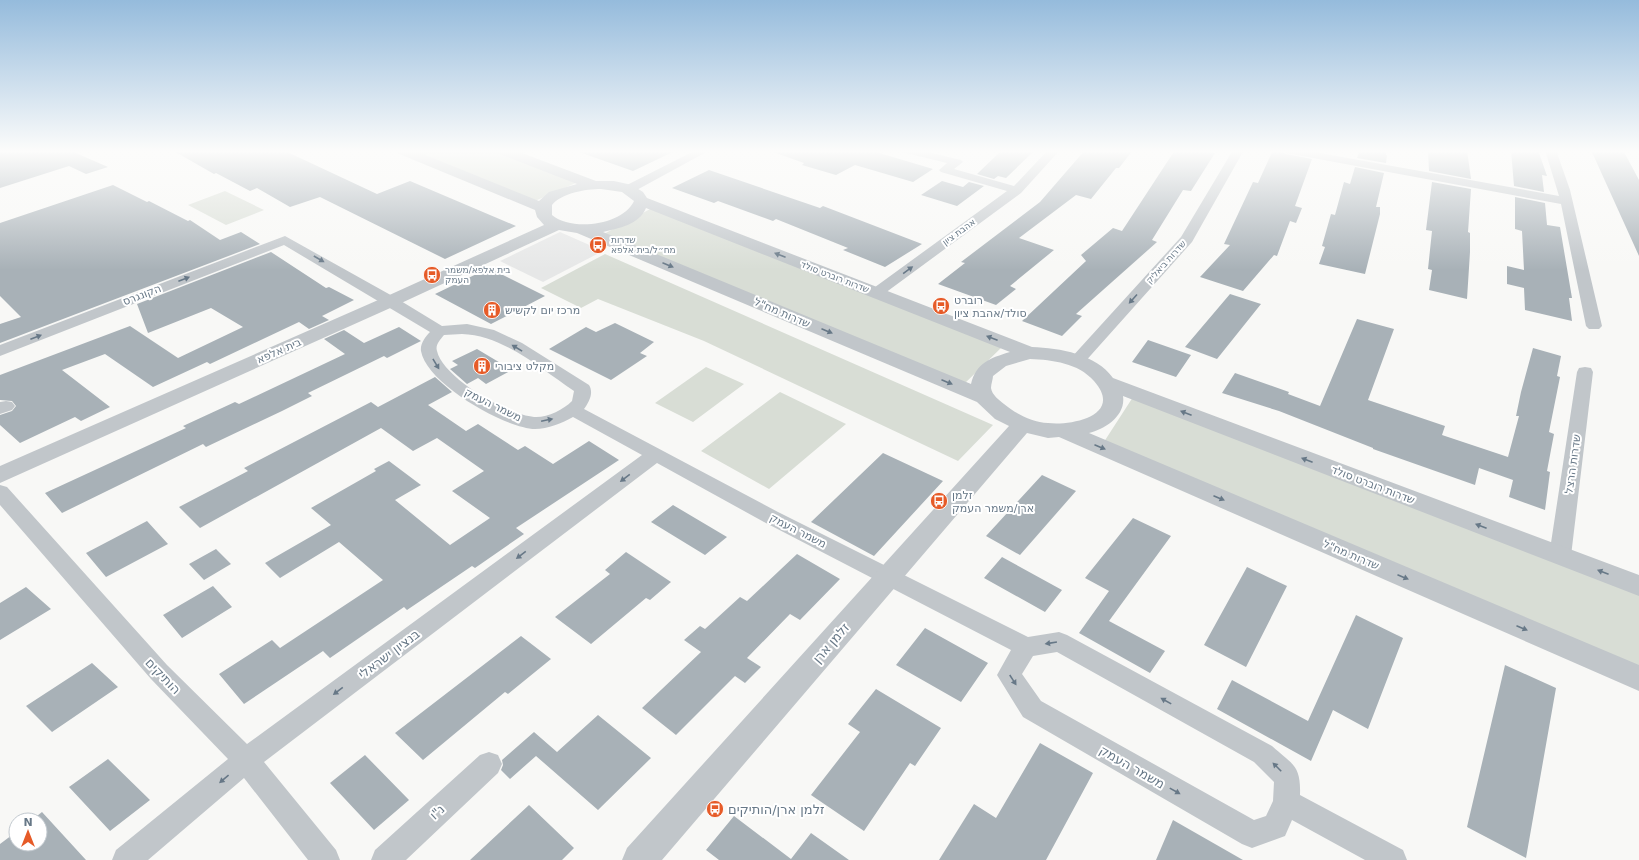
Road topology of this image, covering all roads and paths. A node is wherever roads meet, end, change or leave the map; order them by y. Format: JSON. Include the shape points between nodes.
{"nodes":[{"id":1,"x":500,"y":190,"type":"edge"},
{"id":2,"x":570,"y":190,"type":"edge"},
{"id":3,"x":631,"y":190,"type":"edge"},
{"id":4,"x":1017,"y":190,"type":"edge"},
{"id":5,"x":1215,"y":190,"type":"edge"},
{"id":6,"x":1506,"y":190,"type":"edge"},
{"id":7,"x":1564,"y":190,"type":"edge"},
{"id":8,"x":642,"y":201,"type":"junction"},
{"id":9,"x":1565,"y":201,"type":"junction"},
{"id":10,"x":543,"y":208,"type":"junction"},
{"id":11,"x":556,"y":225,"type":"junction"},
{"id":12,"x":580,"y":228,"type":"junction"},
{"id":13,"x":876,"y":293,"type":"junction"},
{"id":14,"x":391,"y":301,"type":"junction"},
{"id":15,"x":1594,"y":326,"type":"dead end"},
{"id":16,"x":439,"y":331,"type":"junction"},
{"id":17,"x":0,"y":351,"type":"edge"},
{"id":18,"x":1029,"y":353,"type":"junction"},
{"id":19,"x":1077,"y":361,"type":"junction"},
{"id":20,"x":1585,"y":372,"type":"dead end"},
{"id":21,"x":1107,"y":383,"type":"junction"},
{"id":22,"x":984,"y":397,"type":"junction"},
{"id":23,"x":573,"y":410,"type":"junction"},
{"id":24,"x":1022,"y":425,"type":"junction"},
{"id":25,"x":1064,"y":431,"type":"junction"},
{"id":26,"x":657,"y":454,"type":"junction"},
{"id":27,"x":0,"y":475,"type":"edge"},
{"id":28,"x":0,"y":492,"type":"edge"},
{"id":29,"x":1560,"y":556,"type":"junction"},
{"id":30,"x":889,"y":577,"type":"junction"},
{"id":31,"x":1639,"y":586,"type":"edge"},
{"id":32,"x":1026,"y":648,"type":"junction"},
{"id":33,"x":1639,"y":678,"type":"edge"},
{"id":34,"x":246,"y":760,"type":"junction"},
{"id":35,"x":489,"y":764,"type":"dead end"},
{"id":36,"x":1286,"y":802,"type":"junction"},
{"id":37,"x":126,"y":860,"type":"edge"},
{"id":38,"x":326,"y":860,"type":"edge"},
{"id":39,"x":385,"y":860,"type":"edge"},
{"id":40,"x":639,"y":860,"type":"edge"},
{"id":41,"x":1393,"y":860,"type":"edge"}],
"edges":[{"from":1,"to":10,"type":"street"},
{"from":2,"to":10,"type":"street","via":[[555,195]]},
{"from":3,"to":8,"type":"street","via":[[638,194]]},
{"from":13,"to":4,"type":"street","name":"אהבת ציון","one_way":true},
{"from":5,"to":19,"type":"street","name":"שדרות ביאליק","one_way":true,"via":[[1187,238]]},
{"from":6,"to":9,"type":"street"},
{"from":7,"to":9,"type":"street"},
{"from":8,"to":12,"type":"street","via":[[638,211],[625,220],[596,228]]},
{"from":13,"to":8,"type":"street","name":"שדרות רוברט סולד","one_way":true},
{"from":9,"to":15,"type":"street"},
{"from":10,"to":11,"type":"street","via":[[547,220]]},
{"from":11,"to":12,"type":"street"},
{"from":11,"to":14,"type":"street","name":"בית אלפא"},
{"from":12,"to":22,"type":"street","name":"שדרות מח\"ל","one_way":true},
{"from":18,"to":13,"type":"street","name":"שדרות רוברט סולד","one_way":true},
{"from":14,"to":16,"type":"street"},
{"from":17,"to":14,"type":"street","name":"הקונגרס","one_way":true,"via":[[285,240]]},
{"from":14,"to":27,"type":"street","name":"בית אלפא"},
{"from":23,"to":16,"type":"street","one_way":true,"via":[[581,401],[583,389],[511,344],[478,330],[459,328]]},
{"from":16,"to":23,"type":"street","name":"משמר העמק","one_way":true,"via":[[430,341],[429,352],[441,372],[468,395],[518,419],[536,423]]},
{"from":18,"to":19,"type":"street","via":[[1061,356]]},
{"from":18,"to":22,"type":"street","via":[[994,362],[984,372],[980,384]]},
{"from":19,"to":21,"type":"street"},
{"from":20,"to":29,"type":"street","name":"שדרות הרצל"},
{"from":21,"to":25,"type":"street","via":[[1113,396],[1111,409],[1101,420],[1085,428]]},
{"from":29,"to":21,"type":"street","name":"שדרות רוברט סולד","one_way":true},
{"from":22,"to":24,"type":"street","via":[[992,408]]},
{"from":23,"to":26,"type":"street","name":"משמר העמק"},
{"from":24,"to":25,"type":"street"},
{"from":24,"to":30,"type":"street","name":"זלמן ארן"},
{"from":25,"to":33,"type":"street","name":"שדרות מח\"ל","one_way":true},
{"from":26,"to":30,"type":"street","name":"משמר העמק","via":[[771,517]]},
{"from":26,"to":34,"type":"street","name":"בנציון ישראלי","one_way":true},
{"from":28,"to":34,"type":"street","name":"הותיקים","via":[[159,672]]},
{"from":31,"to":29,"type":"street","name":"שדרות רוברט סולד","one_way":true},
{"from":30,"to":32,"type":"street","name":"משמר העמק"},
{"from":30,"to":40,"type":"street","name":"זלמן ארן"},
{"from":36,"to":32,"type":"street","name":"משמר העמק","one_way":true,"via":[[1287,777],[1264,754],[1058,642]]},
{"from":32,"to":36,"type":"street","name":"משמר העמק","one_way":true,"via":[[1009,675],[1032,710],[1252,834],[1275,826]]},
{"from":34,"to":37,"type":"street","name":"בנציון ישראלי","one_way":true},
{"from":34,"to":38,"type":"street","name":"הותיקים"},
{"from":35,"to":39,"type":"street","name":"נ\"ו"},
{"from":36,"to":41,"type":"street"}]}
